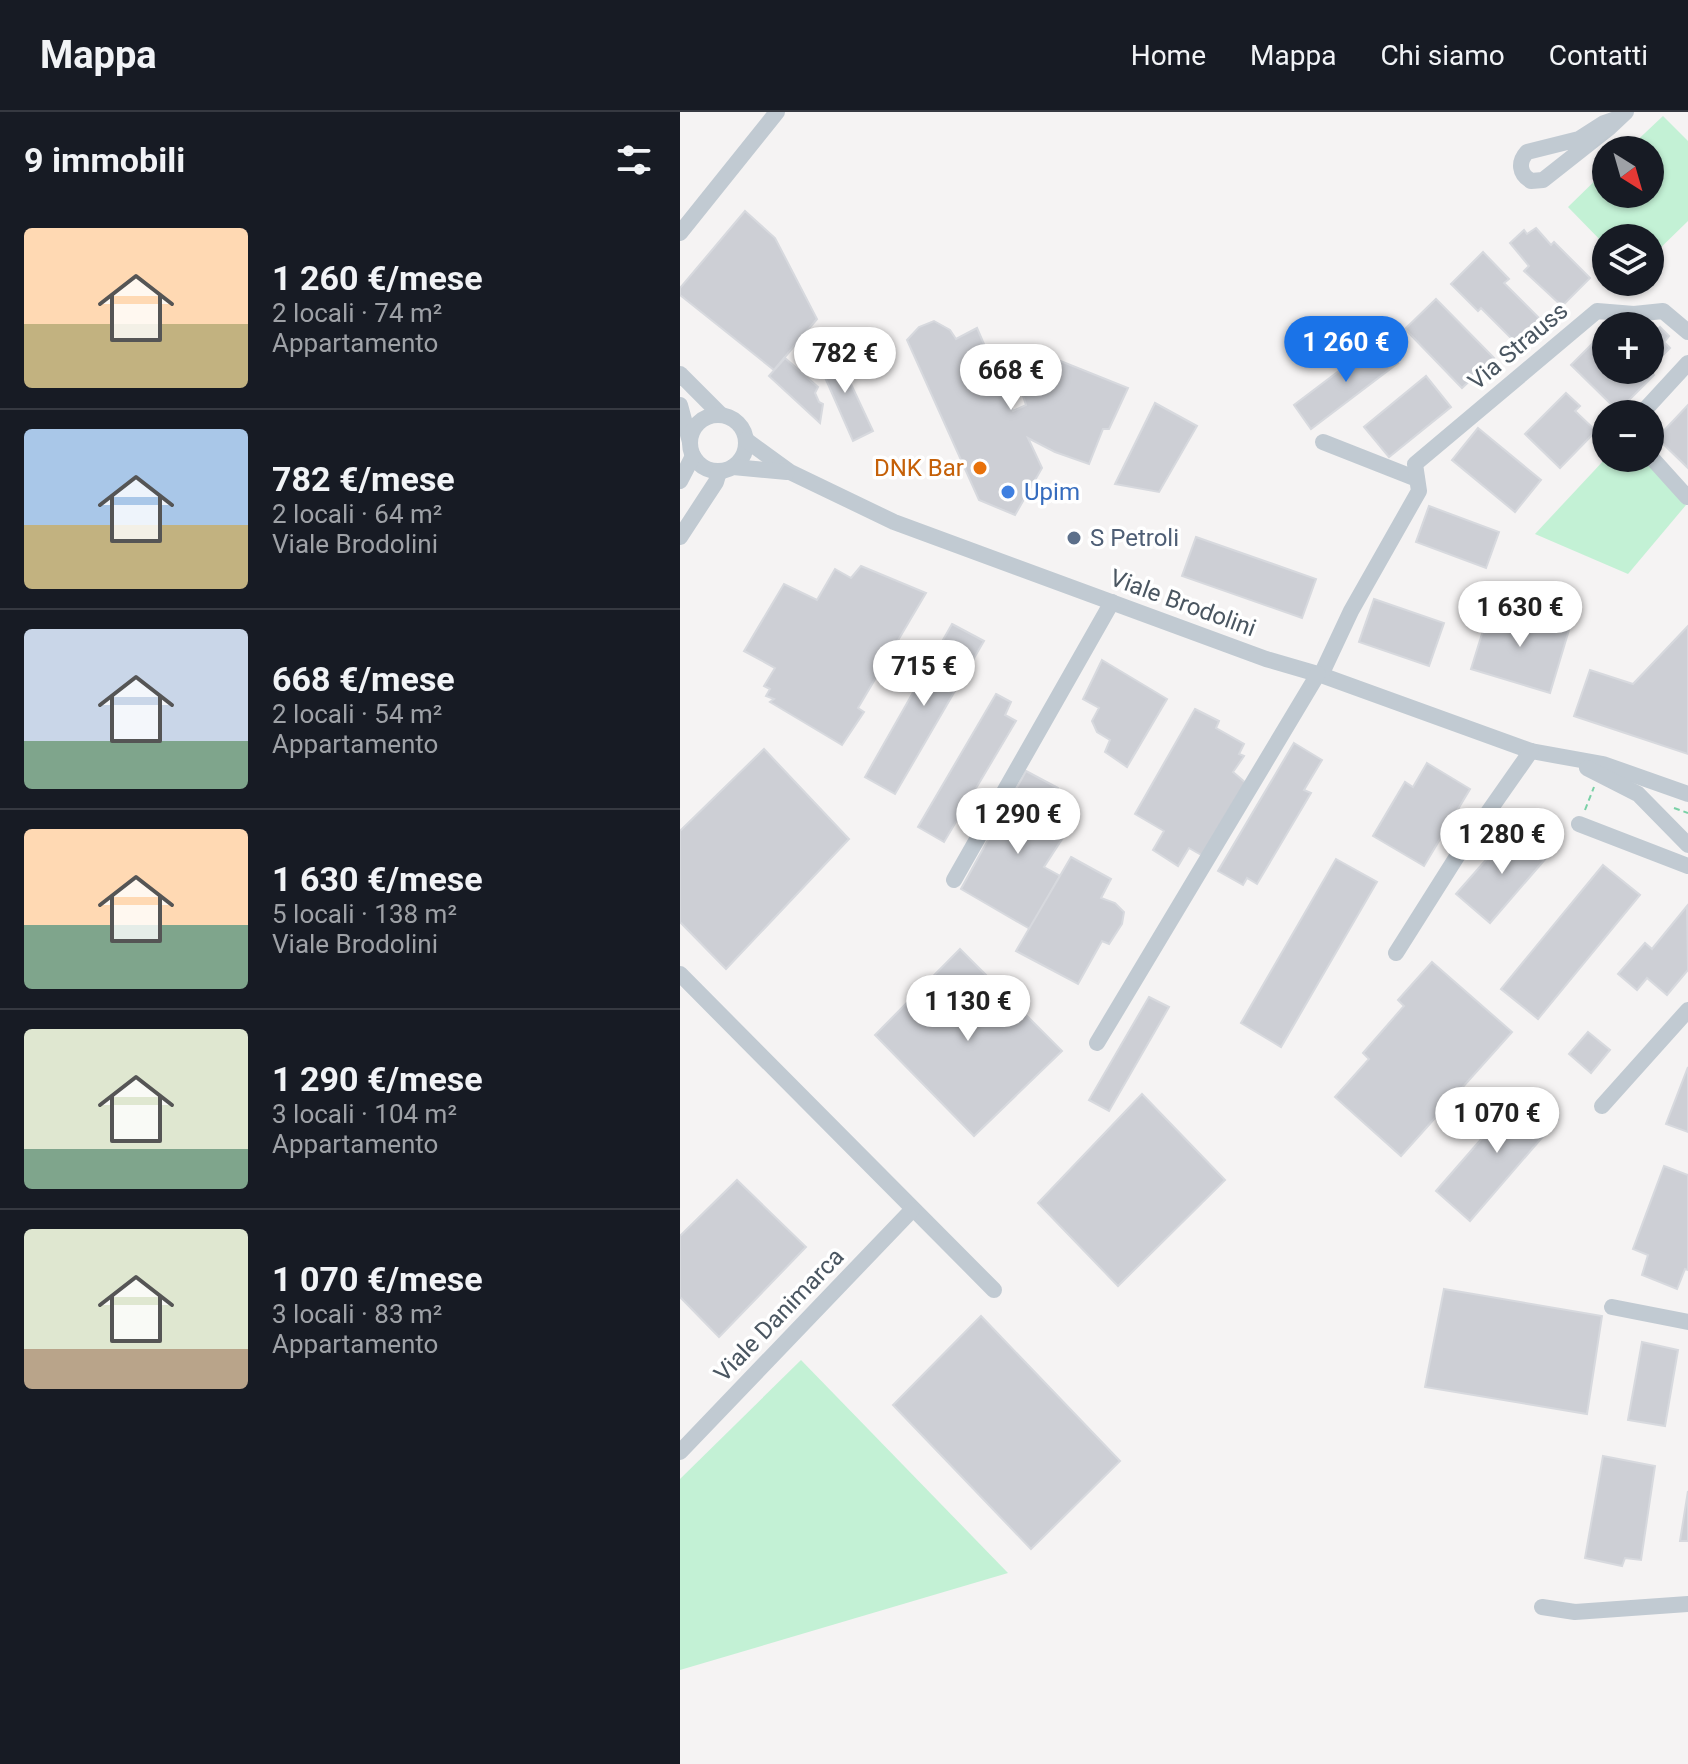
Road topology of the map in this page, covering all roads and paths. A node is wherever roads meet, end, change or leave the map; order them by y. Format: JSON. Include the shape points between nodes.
{"nodes":[{"id":1,"x":777,"y":112,"type":"edge"},
{"id":2,"x":1621,"y":116,"type":"edge"},
{"id":3,"x":680,"y":233,"type":"edge"},
{"id":4,"x":1688,"y":332,"type":"edge"},
{"id":5,"x":1688,"y":363,"type":"edge"},
{"id":6,"x":680,"y":374,"type":"edge"},
{"id":7,"x":1654,"y":400,"type":"edge"},
{"id":8,"x":680,"y":405,"type":"edge"},
{"id":9,"x":721,"y":415,"type":"junction"},
{"id":10,"x":746,"y":440,"type":"junction"},
{"id":11,"x":1323,"y":442,"type":"dead end"},
{"id":12,"x":691,"y":449,"type":"junction"},
{"id":13,"x":726,"y":469,"type":"junction"},
{"id":14,"x":790,"y":472,"type":"junction"},
{"id":15,"x":1664,"y":472,"type":"edge"},
{"id":16,"x":680,"y":481,"type":"edge"},
{"id":17,"x":1418,"y":485,"type":"junction"},
{"id":18,"x":1687,"y":497,"type":"edge"},
{"id":19,"x":680,"y":537,"type":"edge"},
{"id":20,"x":1112,"y":602,"type":"junction"},
{"id":21,"x":1320,"y":675,"type":"junction"},
{"id":22,"x":1531,"y":751,"type":"junction"},
{"id":23,"x":1568,"y":758,"type":"junction"},
{"id":24,"x":1599,"y":774,"type":"junction"},
{"id":25,"x":1688,"y":794,"type":"edge"},
{"id":26,"x":1579,"y":824,"type":"joint"},
{"id":27,"x":1672,"y":828,"type":"junction"},
{"id":28,"x":1688,"y":845,"type":"edge"},
{"id":29,"x":1641,"y":847,"type":"junction"},
{"id":30,"x":1688,"y":866,"type":"edge"},
{"id":31,"x":954,"y":880,"type":"dead end"},
{"id":32,"x":1396,"y":953,"type":"dead end"},
{"id":33,"x":680,"y":974,"type":"edge"},
{"id":34,"x":1688,"y":1010,"type":"edge"},
{"id":35,"x":1097,"y":1043,"type":"dead end"},
{"id":36,"x":1602,"y":1106,"type":"dead end"},
{"id":37,"x":912,"y":1210,"type":"junction"},
{"id":38,"x":994,"y":1290,"type":"dead end"},
{"id":39,"x":1612,"y":1307,"type":"dead end"},
{"id":40,"x":1688,"y":1322,"type":"edge"},
{"id":41,"x":680,"y":1452,"type":"edge"},
{"id":42,"x":1688,"y":1604,"type":"edge"},
{"id":43,"x":1542,"y":1607,"type":"dead end"}],
"edges":[{"from":1,"to":3,"type":"street"},
{"from":2,"to":2,"type":"street","via":[[1565,144],[1531,149],[1522,159],[1524,176],[1543,180]]},
{"from":4,"to":17,"type":"street","name":"Via Strauss","via":[[1663,311],[1597,311],[1415,464]]},
{"from":5,"to":7,"type":"street"},
{"from":6,"to":9,"type":"street"},
{"from":8,"to":12,"type":"street"},
{"from":9,"to":10,"type":"street","via":[[735,421]]},
{"from":9,"to":12,"type":"street","via":[[703,419],[691,434]]},
{"from":10,"to":13,"type":"street","via":[[743,455]]},
{"from":10,"to":14,"type":"street","name":"Viale Brodolini"},
{"from":11,"to":17,"type":"street"},
{"from":12,"to":13,"type":"street","via":[[704,468]]},
{"from":12,"to":16,"type":"street"},
{"from":13,"to":14,"type":"street","name":"Viale Brodolini"},
{"from":13,"to":19,"type":"street"},
{"from":14,"to":20,"type":"street","name":"Viale Brodolini","via":[[894,522]]},
{"from":15,"to":18,"type":"street"},
{"from":17,"to":21,"type":"street"},
{"from":20,"to":21,"type":"street","name":"Viale Brodolini"},
{"from":20,"to":31,"type":"street"},
{"from":21,"to":22,"type":"street","name":"Viale Brodolini"},
{"from":21,"to":35,"type":"street"},
{"from":22,"to":23,"type":"street","name":"Viale Brodolini"},
{"from":22,"to":32,"type":"street"},
{"from":23,"to":24,"type":"street","name":"Viale Brodolini"},
{"from":23,"to":25,"type":"street","name":"Viale Brodolini","via":[[1603,764]]},
{"from":24,"to":26,"type":"path"},
{"from":24,"to":27,"type":"street","name":"Viale Brodolini","via":[[1638,794]]},
{"from":26,"to":29,"type":"street"},
{"from":27,"to":28,"type":"street","name":"Viale Brodolini"},
{"from":27,"to":29,"type":"street","via":[[1661,841]]},
{"from":29,"to":30,"type":"street"},
{"from":33,"to":37,"type":"street"},
{"from":34,"to":36,"type":"street"},
{"from":37,"to":38,"type":"street"},
{"from":37,"to":41,"type":"street","name":"Viale Danimarca"},
{"from":39,"to":40,"type":"street"},
{"from":42,"to":43,"type":"street","via":[[1575,1612]]}]}
